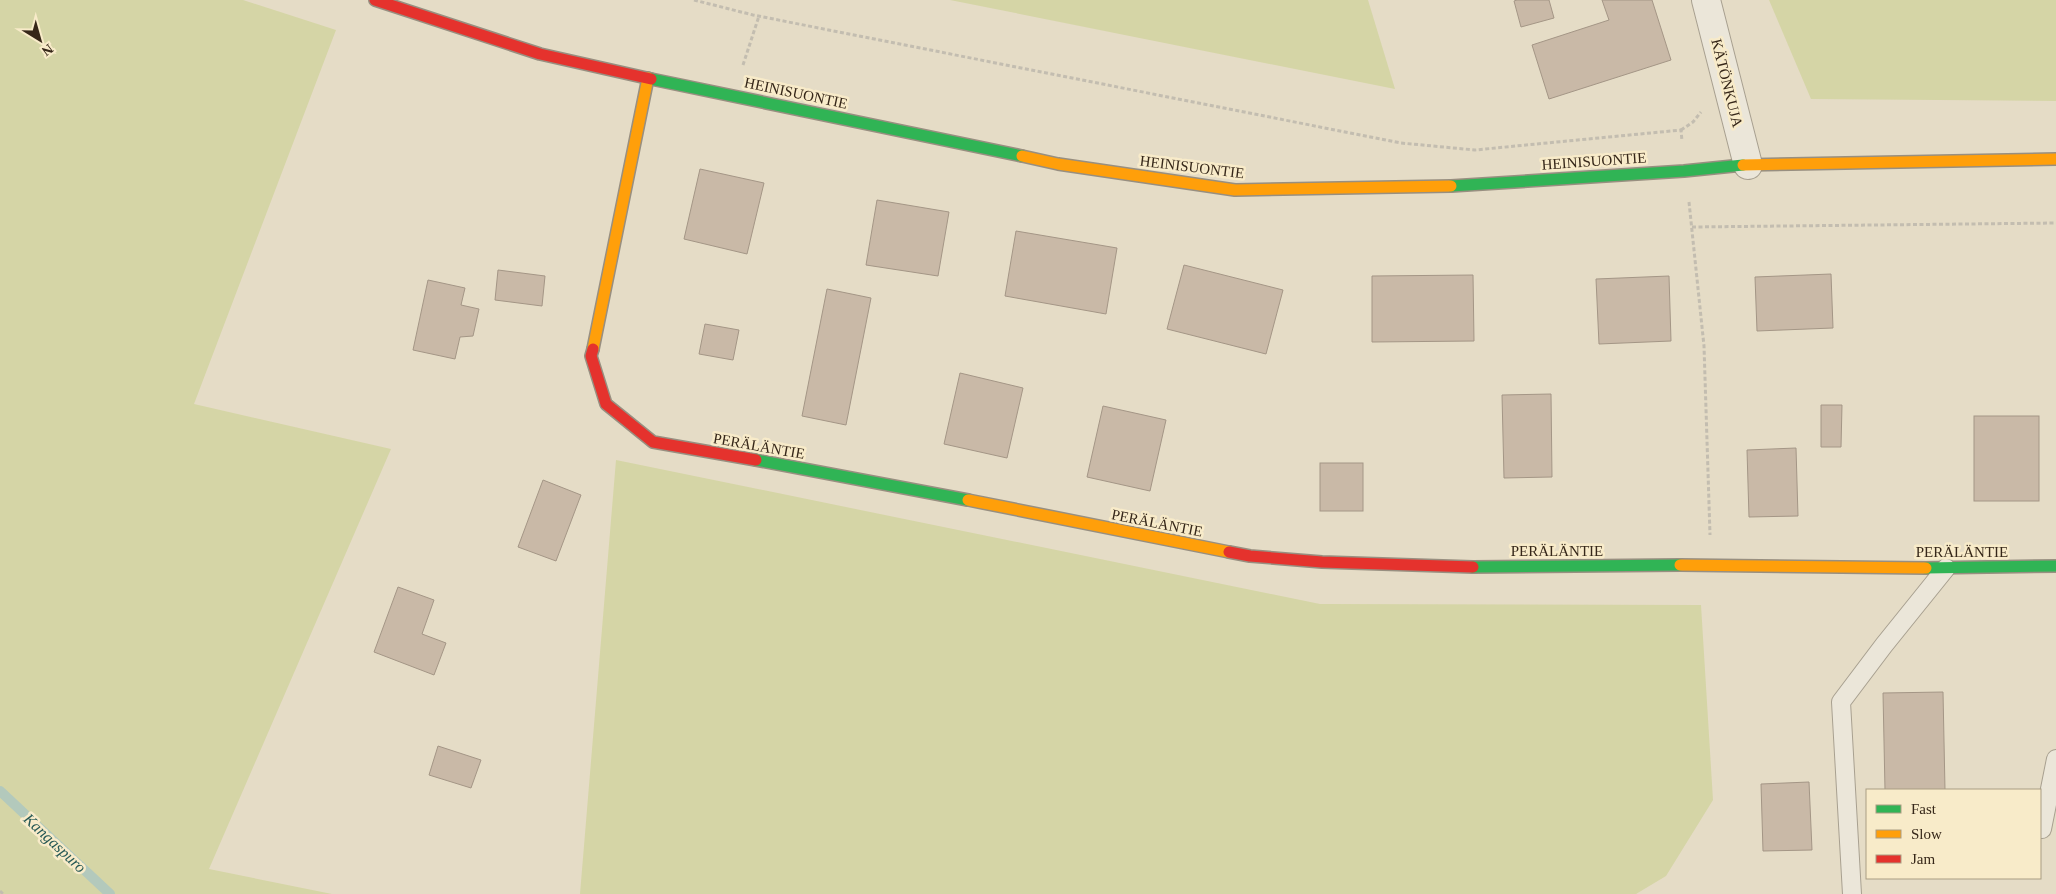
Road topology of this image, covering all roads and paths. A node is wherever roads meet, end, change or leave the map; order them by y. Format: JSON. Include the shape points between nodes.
{"nodes":[{"id":1,"x":375,"y":0,"type":"edge"},
{"id":2,"x":694,"y":0,"type":"edge"},
{"id":3,"x":1706,"y":0,"type":"edge"},
{"id":4,"x":759,"y":16,"type":"junction"},
{"id":5,"x":648,"y":78,"type":"junction"},
{"id":6,"x":734,"y":96,"type":"junction"},
{"id":7,"x":2056,"y":159,"type":"edge"},
{"id":8,"x":1748,"y":165,"type":"junction"},
{"id":9,"x":1684,"y":171,"type":"junction"},
{"id":10,"x":2056,"y":223,"type":"edge"},
{"id":11,"x":1692,"y":227,"type":"junction"},
{"id":12,"x":1710,"y":565,"type":"junction"},
{"id":13,"x":2056,"y":566,"type":"edge"},
{"id":14,"x":1946,"y":568,"type":"junction"},
{"id":15,"x":2056,"y":759,"type":"edge"},
{"id":16,"x":2042,"y":829,"type":"dead end"},
{"id":17,"x":0,"y":891,"type":"edge"},
{"id":18,"x":3,"y":894,"type":"edge"},
{"id":19,"x":1852,"y":894,"type":"edge"}],
"edges":[{"from":1,"to":5,"type":"street","name":"HEINISUONTIE","via":[[540,54]]},
{"from":2,"to":4,"type":"path"},
{"from":3,"to":8,"type":"street","name":"KÄTÖNKUJA"},
{"from":4,"to":6,"type":"path"},
{"from":4,"to":9,"type":"path","via":[[1401,143],[1474,150],[1682,130]]},
{"from":5,"to":6,"type":"street","name":"HEINISUONTIE"},
{"from":5,"to":12,"type":"street","name":"PERÄLÄNTIE","via":[[591,356],[606,404],[653,442],[866,480],[1250,556],[1456,567]]},
{"from":6,"to":9,"type":"street","name":"HEINISUONTIE","via":[[1058,164],[1235,190],[1444,186]]},
{"from":7,"to":8,"type":"street","name":"HEINISUONTIE"},
{"from":8,"to":9,"type":"street","name":"HEINISUONTIE"},
{"from":9,"to":11,"type":"path"},
{"from":10,"to":11,"type":"path"},
{"from":11,"to":12,"type":"path","via":[[1704,346]]},
{"from":12,"to":14,"type":"street","name":"PERÄLÄNTIE"},
{"from":13,"to":14,"type":"street","name":"PERÄLÄNTIE"},
{"from":14,"to":19,"type":"lane","via":[[1841,702]]},
{"from":15,"to":16,"type":"lane"},
{"from":17,"to":18,"type":"path"}]}
